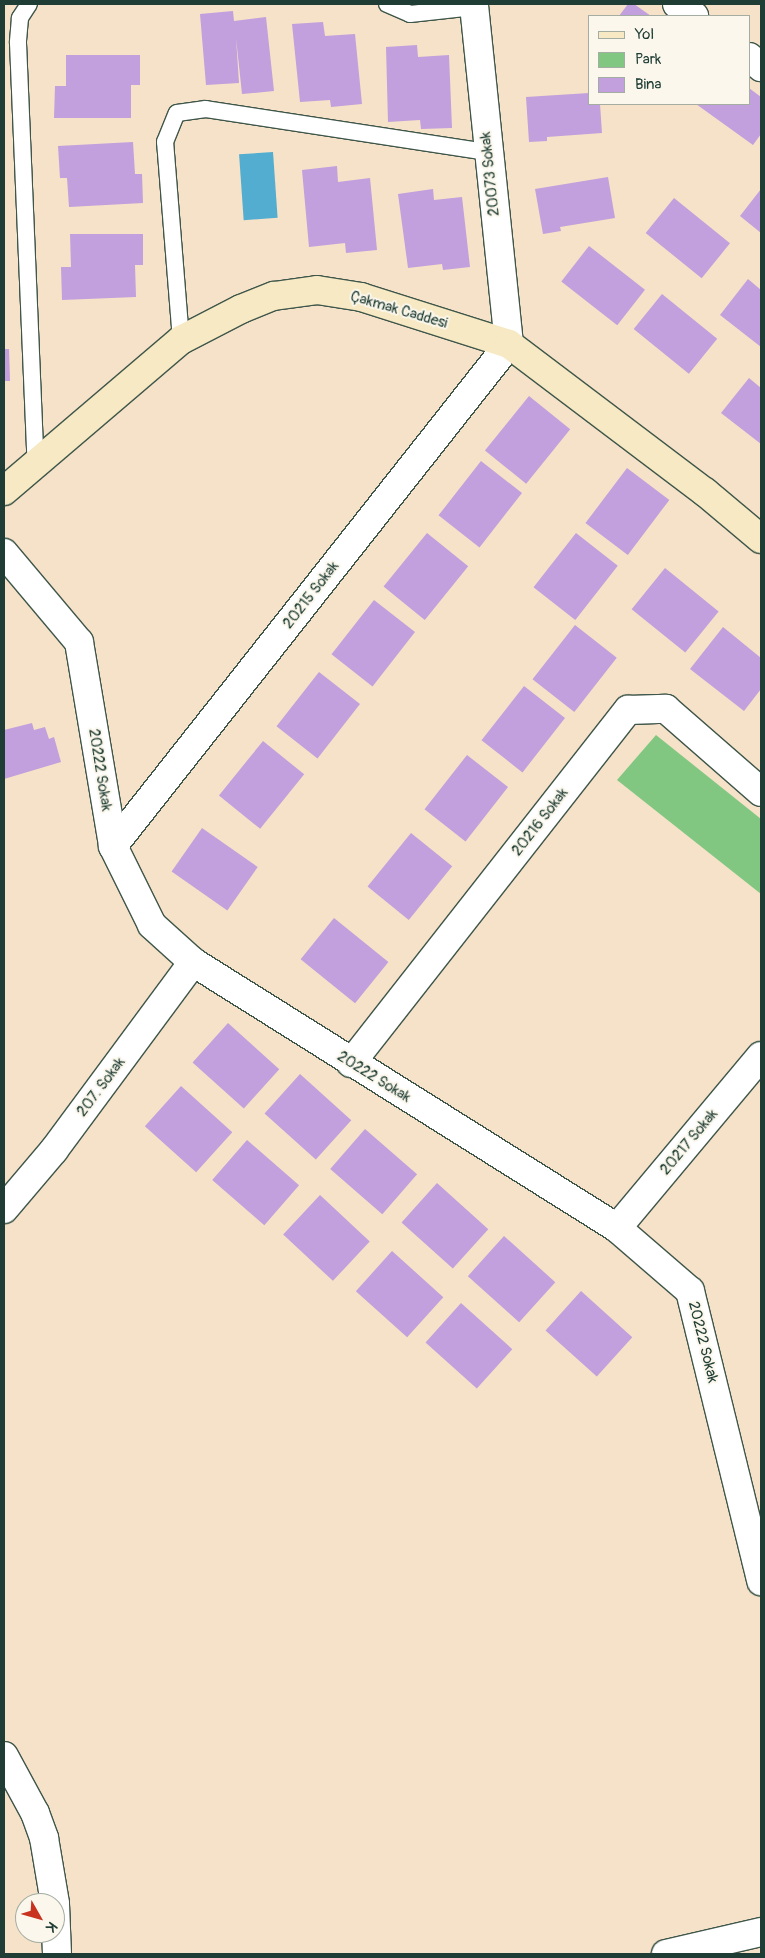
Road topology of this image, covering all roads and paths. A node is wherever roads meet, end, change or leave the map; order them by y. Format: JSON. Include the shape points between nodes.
{"nodes":[{"id":1,"x":29,"y":4,"type":"edge"},
{"id":2,"x":387,"y":4,"type":"edge"},
{"id":3,"x":678,"y":4,"type":"edge"},
{"id":4,"x":474,"y":6,"type":"edge"},
{"id":5,"x":693,"y":15,"type":"edge"},
{"id":6,"x":750,"y":58,"type":"edge"},
{"id":7,"x":761,"y":67,"type":"edge"},
{"id":8,"x":488,"y":152,"type":"junction"},
{"id":9,"x":181,"y":340,"type":"junction"},
{"id":10,"x":509,"y":344,"type":"junction"},
{"id":11,"x":36,"y":464,"type":"junction"},
{"id":12,"x":4,"y":491,"type":"edge"},
{"id":13,"x":761,"y":538,"type":"edge"},
{"id":14,"x":4,"y":553,"type":"edge"},
{"id":15,"x":761,"y":792,"type":"edge"},
{"id":16,"x":113,"y":846,"type":"junction"},
{"id":17,"x":193,"y":962,"type":"junction"},
{"id":18,"x":761,"y":1056,"type":"edge"},
{"id":19,"x":351,"y":1063,"type":"junction"},
{"id":20,"x":4,"y":1209,"type":"edge"},
{"id":21,"x":617,"y":1228,"type":"junction"},
{"id":22,"x":761,"y":1581,"type":"edge"},
{"id":23,"x":4,"y":1756,"type":"edge"},
{"id":24,"x":53,"y":1893,"type":"edge"},
{"id":25,"x":761,"y":1932,"type":"edge"},
{"id":26,"x":666,"y":1954,"type":"edge"}],
"edges":[{"from":1,"to":11,"type":"lane","via":[[20,18],[18,43]]},
{"from":2,"to":4,"type":"lane","via":[[410,14]]},
{"from":3,"to":5,"type":"street"},
{"from":4,"to":8,"type":"street","name":"20073 Sokak"},
{"from":6,"to":7,"type":"street"},
{"from":8,"to":9,"type":"lane","via":[[206,110],[177,113],[165,142]]},
{"from":8,"to":10,"type":"street","name":"20073 Sokak"},
{"from":9,"to":10,"type":"main road","name":"Çakmak Caddesi","via":[[274,296],[316,290],[362,297]]},
{"from":9,"to":11,"type":"main road","name":"Çakmak Caddesi"},
{"from":10,"to":13,"type":"main road","name":"Çakmak Caddesi"},
{"from":10,"to":16,"type":"street","name":"20215 Sokak"},
{"from":11,"to":12,"type":"main road","name":"Çakmak Caddesi"},
{"from":14,"to":16,"type":"street","name":"20222 Sokak","via":[[79,642]]},
{"from":15,"to":19,"type":"street","name":"20216 Sokak","via":[[666,709],[628,710]]},
{"from":16,"to":17,"type":"street","name":"20222 Sokak","via":[[152,925]]},
{"from":17,"to":19,"type":"street","name":"20222 Sokak"},
{"from":17,"to":20,"type":"street","name":"207. Sokak","via":[[54,1150]]},
{"from":18,"to":21,"type":"street","name":"20217 Sokak"},
{"from":19,"to":21,"type":"street","name":"20222 Sokak"},
{"from":21,"to":22,"type":"street","name":"20222 Sokak","via":[[690,1291]]},
{"from":23,"to":24,"type":"street","via":[[35,1813],[44,1838]]},
{"from":25,"to":26,"type":"street"}]}
